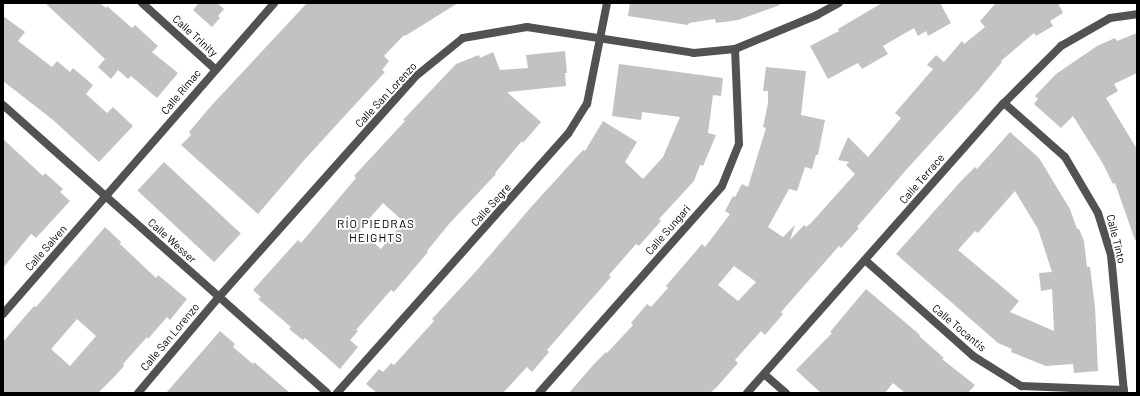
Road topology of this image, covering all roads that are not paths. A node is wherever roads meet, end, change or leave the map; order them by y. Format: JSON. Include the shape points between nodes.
{"nodes":[{"id":1,"x":142,"y":3,"type":"edge"},
{"id":2,"x":274,"y":3,"type":"edge"},
{"id":3,"x":607,"y":3,"type":"edge"},
{"id":4,"x":838,"y":3,"type":"edge"},
{"id":5,"x":1137,"y":14,"type":"edge"},
{"id":6,"x":602,"y":37,"type":"junction"},
{"id":7,"x":735,"y":49,"type":"junction"},
{"id":8,"x":215,"y":69,"type":"junction"},
{"id":9,"x":1004,"y":103,"type":"junction"},
{"id":10,"x":3,"y":105,"type":"edge"},
{"id":11,"x":106,"y":197,"type":"junction"},
{"id":12,"x":865,"y":260,"type":"junction"},
{"id":13,"x":218,"y":298,"type":"junction"},
{"id":14,"x":3,"y":314,"type":"edge"},
{"id":15,"x":764,"y":374,"type":"junction"},
{"id":16,"x":1124,"y":392,"type":"edge"},
{"id":17,"x":138,"y":393,"type":"edge"},
{"id":18,"x":327,"y":393,"type":"edge"},
{"id":19,"x":337,"y":393,"type":"edge"},
{"id":20,"x":539,"y":393,"type":"edge"},
{"id":21,"x":747,"y":393,"type":"edge"},
{"id":22,"x":786,"y":393,"type":"edge"}],
"edges":[{"from":1,"to":8,"type":"street","name":"Calle Trinity"},
{"from":2,"to":8,"type":"street","name":"Calle Rímac"},
{"from":3,"to":6,"type":"street","name":"Calle Segre"},
{"from":4,"to":7,"type":"street","name":"Calle San Lorenzo","via":[[817,15]]},
{"from":5,"to":9,"type":"street","name":"Calle Terrace","via":[[1110,18],[1061,46]]},
{"from":6,"to":7,"type":"street","name":"Calle San Lorenzo","via":[[694,52]]},
{"from":6,"to":13,"type":"street","name":"Calle San Lorenzo","via":[[527,27],[463,38],[416,76]]},
{"from":6,"to":19,"type":"street","name":"Calle Segre","via":[[587,104],[568,134]]},
{"from":7,"to":20,"type":"street","name":"Calle Sungari","via":[[739,144],[722,186]]},
{"from":8,"to":11,"type":"street","name":"Calle Rímac"},
{"from":9,"to":12,"type":"street","name":"Calle Terrace"},
{"from":9,"to":16,"type":"street","name":"Calle Tinto","via":[[1065,157],[1098,213],[1111,256]]},
{"from":10,"to":11,"type":"street","name":"Calle Wesser"},
{"from":11,"to":13,"type":"street","name":"Calle Wesser"},
{"from":11,"to":14,"type":"street","name":"Calle Salven"},
{"from":12,"to":15,"type":"street","name":"Calle Terrace"},
{"from":12,"to":16,"type":"street","name":"Calle Tocantis","via":[[973,356],[1021,386]]},
{"from":13,"to":17,"type":"street","name":"Calle San Lorenzo"},
{"from":13,"to":18,"type":"street","name":"Calle Wesser"},
{"from":15,"to":21,"type":"street","name":"Calle Terrace"},
{"from":15,"to":22,"type":"street"}]}
